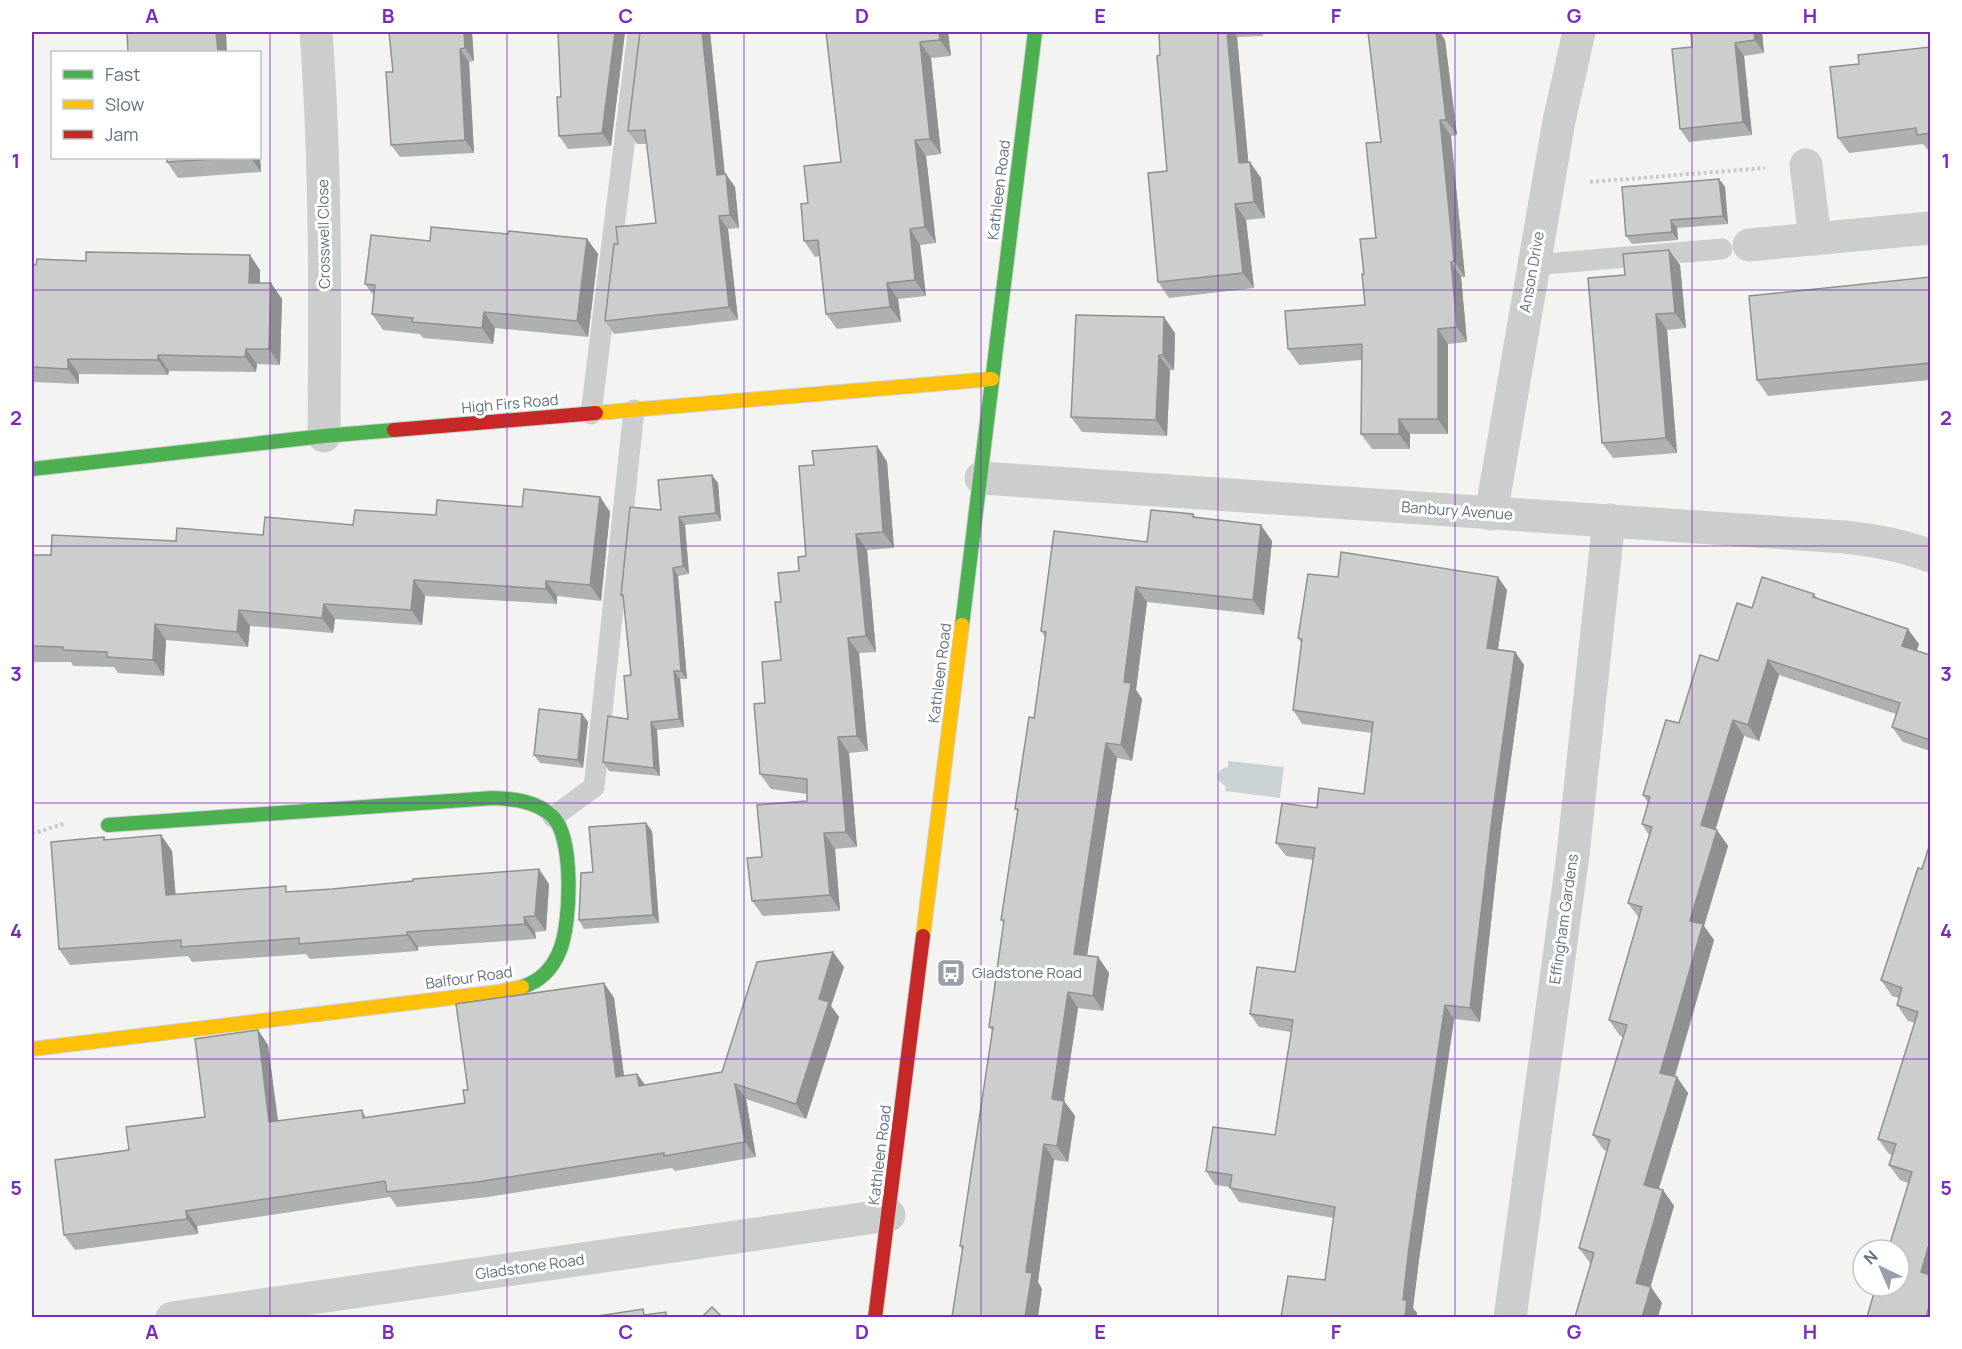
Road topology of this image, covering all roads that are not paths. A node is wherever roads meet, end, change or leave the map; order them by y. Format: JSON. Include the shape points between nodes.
{"nodes":[{"id":1,"x":316,"y":32,"type":"edge"},
{"id":2,"x":638,"y":32,"type":"edge"},
{"id":3,"x":1035,"y":32,"type":"edge"},
{"id":4,"x":1580,"y":32,"type":"edge"},
{"id":5,"x":1806,"y":165,"type":"road end"},
{"id":6,"x":1930,"y":228,"type":"edge"},
{"id":7,"x":1815,"y":239,"type":"junction"},
{"id":8,"x":1736,"y":247,"type":"joint"},
{"id":9,"x":1533,"y":265,"type":"junction"},
{"id":10,"x":992,"y":379,"type":"junction"},
{"id":11,"x":634,"y":410,"type":"junction"},
{"id":12,"x":591,"y":414,"type":"junction"},
{"id":13,"x":324,"y":436,"type":"junction"},
{"id":14,"x":32,"y":469,"type":"edge"},
{"id":15,"x":981,"y":478,"type":"junction"},
{"id":16,"x":1491,"y":514,"type":"junction"},
{"id":17,"x":1609,"y":520,"type":"junction"},
{"id":18,"x":1930,"y":556,"type":"edge"},
{"id":19,"x":553,"y":817,"type":"junction"},
{"id":20,"x":108,"y":825,"type":"dead end"},
{"id":21,"x":32,"y":1049,"type":"edge"},
{"id":22,"x":889,"y":1215,"type":"junction"},
{"id":23,"x":313,"y":1308,"type":"edge"},
{"id":24,"x":172,"y":1317,"type":"edge"},
{"id":25,"x":875,"y":1317,"type":"edge"},
{"id":26,"x":1510,"y":1317,"type":"edge"}],
"edges":[{"from":1,"to":13,"type":"street","name":"Crosswell Close","via":[[324,191]]},
{"from":2,"to":12,"type":"lane"},
{"from":3,"to":10,"type":"street","name":"Kathleen Road"},
{"from":4,"to":9,"type":"street","name":"Anson Drive"},
{"from":5,"to":7,"type":"street"},
{"from":6,"to":7,"type":"street"},
{"from":7,"to":8,"type":"street"},
{"from":8,"to":9,"type":"lane"},
{"from":9,"to":16,"type":"street","name":"Anson Drive"},
{"from":10,"to":11,"type":"street","name":"High Firs Road"},
{"from":10,"to":15,"type":"street","name":"Kathleen Road"},
{"from":11,"to":12,"type":"street","name":"High Firs Road"},
{"from":11,"to":19,"type":"lane","via":[[594,787]]},
{"from":12,"to":13,"type":"street","name":"High Firs Road"},
{"from":13,"to":14,"type":"street","name":"High Firs Road"},
{"from":15,"to":16,"type":"street","name":"Banbury Avenue"},
{"from":15,"to":22,"type":"street","name":"Kathleen Road"},
{"from":16,"to":17,"type":"street","name":"Banbury Avenue"},
{"from":17,"to":18,"type":"street","name":"Banbury Avenue","via":[[1879,541]]},
{"from":17,"to":26,"type":"street","name":"Effingham Gardens","via":[[1573,854]]},
{"from":19,"to":20,"type":"street","via":[[536,804],[493,798]]},
{"from":19,"to":21,"type":"street","name":"Balfour Road","via":[[564,833],[568,859],[563,942],[542,977],[523,987]]},
{"from":22,"to":23,"type":"street","name":"Gladstone Road"},
{"from":22,"to":25,"type":"street","name":"Kathleen Road"},
{"from":23,"to":24,"type":"street","name":"Gladstone Road"}]}
